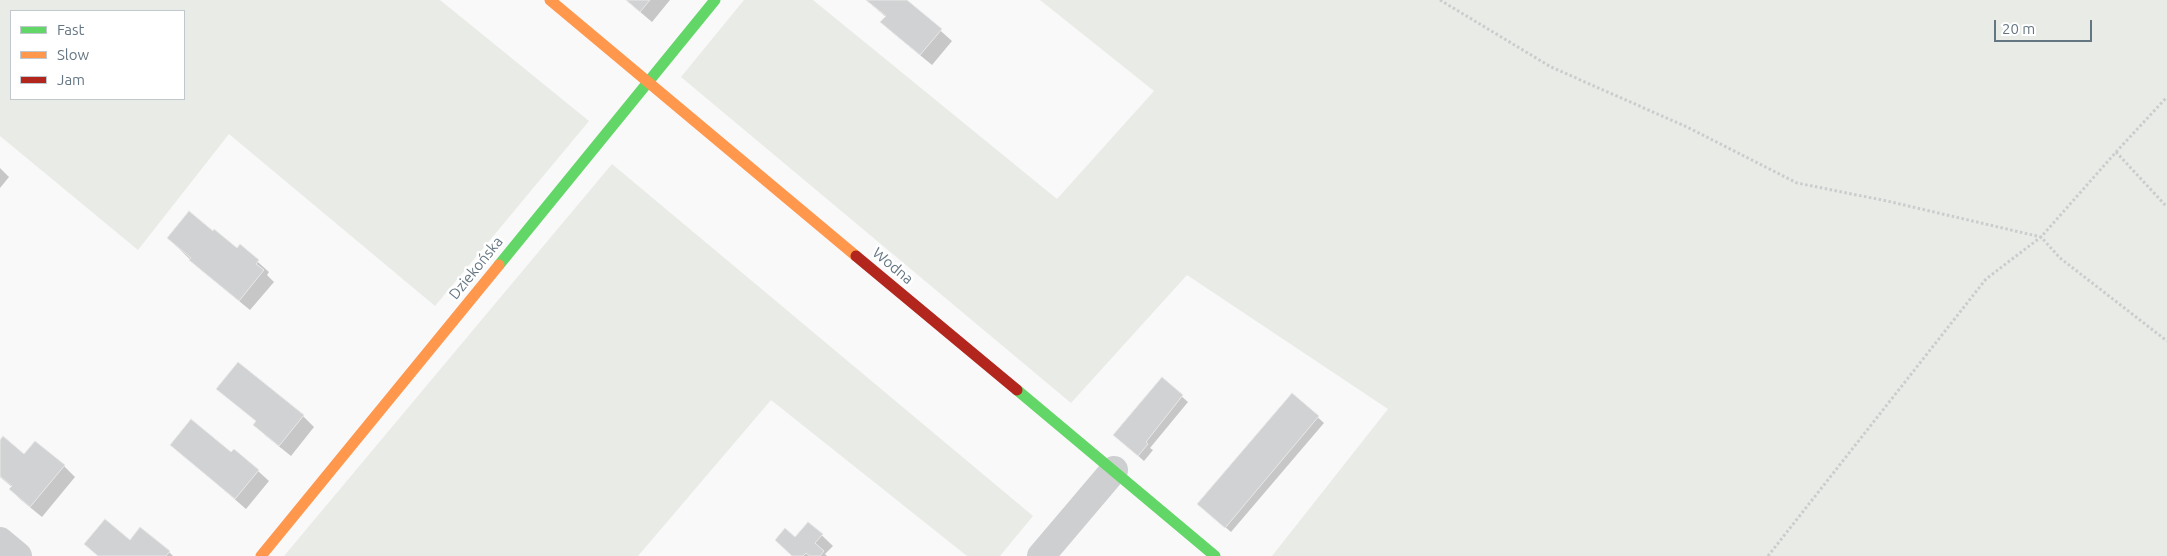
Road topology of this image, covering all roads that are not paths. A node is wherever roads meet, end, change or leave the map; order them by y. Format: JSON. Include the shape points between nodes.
{"nodes":[{"id":1,"x":550,"y":0,"type":"edge"},
{"id":2,"x":715,"y":0,"type":"edge"},
{"id":3,"x":649,"y":81,"type":"junction"},
{"id":4,"x":1114,"y":470,"type":"junction"},
{"id":5,"x":0,"y":541,"type":"edge"},
{"id":6,"x":18,"y":556,"type":"edge"},
{"id":7,"x":261,"y":556,"type":"edge"},
{"id":8,"x":1041,"y":556,"type":"edge"},
{"id":9,"x":1214,"y":556,"type":"edge"}],
"edges":[{"from":1,"to":3,"type":"street","name":"Wodna"},
{"from":2,"to":3,"type":"street","name":"Dziekońska"},
{"from":3,"to":4,"type":"street","name":"Wodna"},
{"from":3,"to":7,"type":"street","name":"Dziekońska"},
{"from":4,"to":8,"type":"street"},
{"from":4,"to":9,"type":"street","name":"Wodna"},
{"from":5,"to":6,"type":"street"}]}
